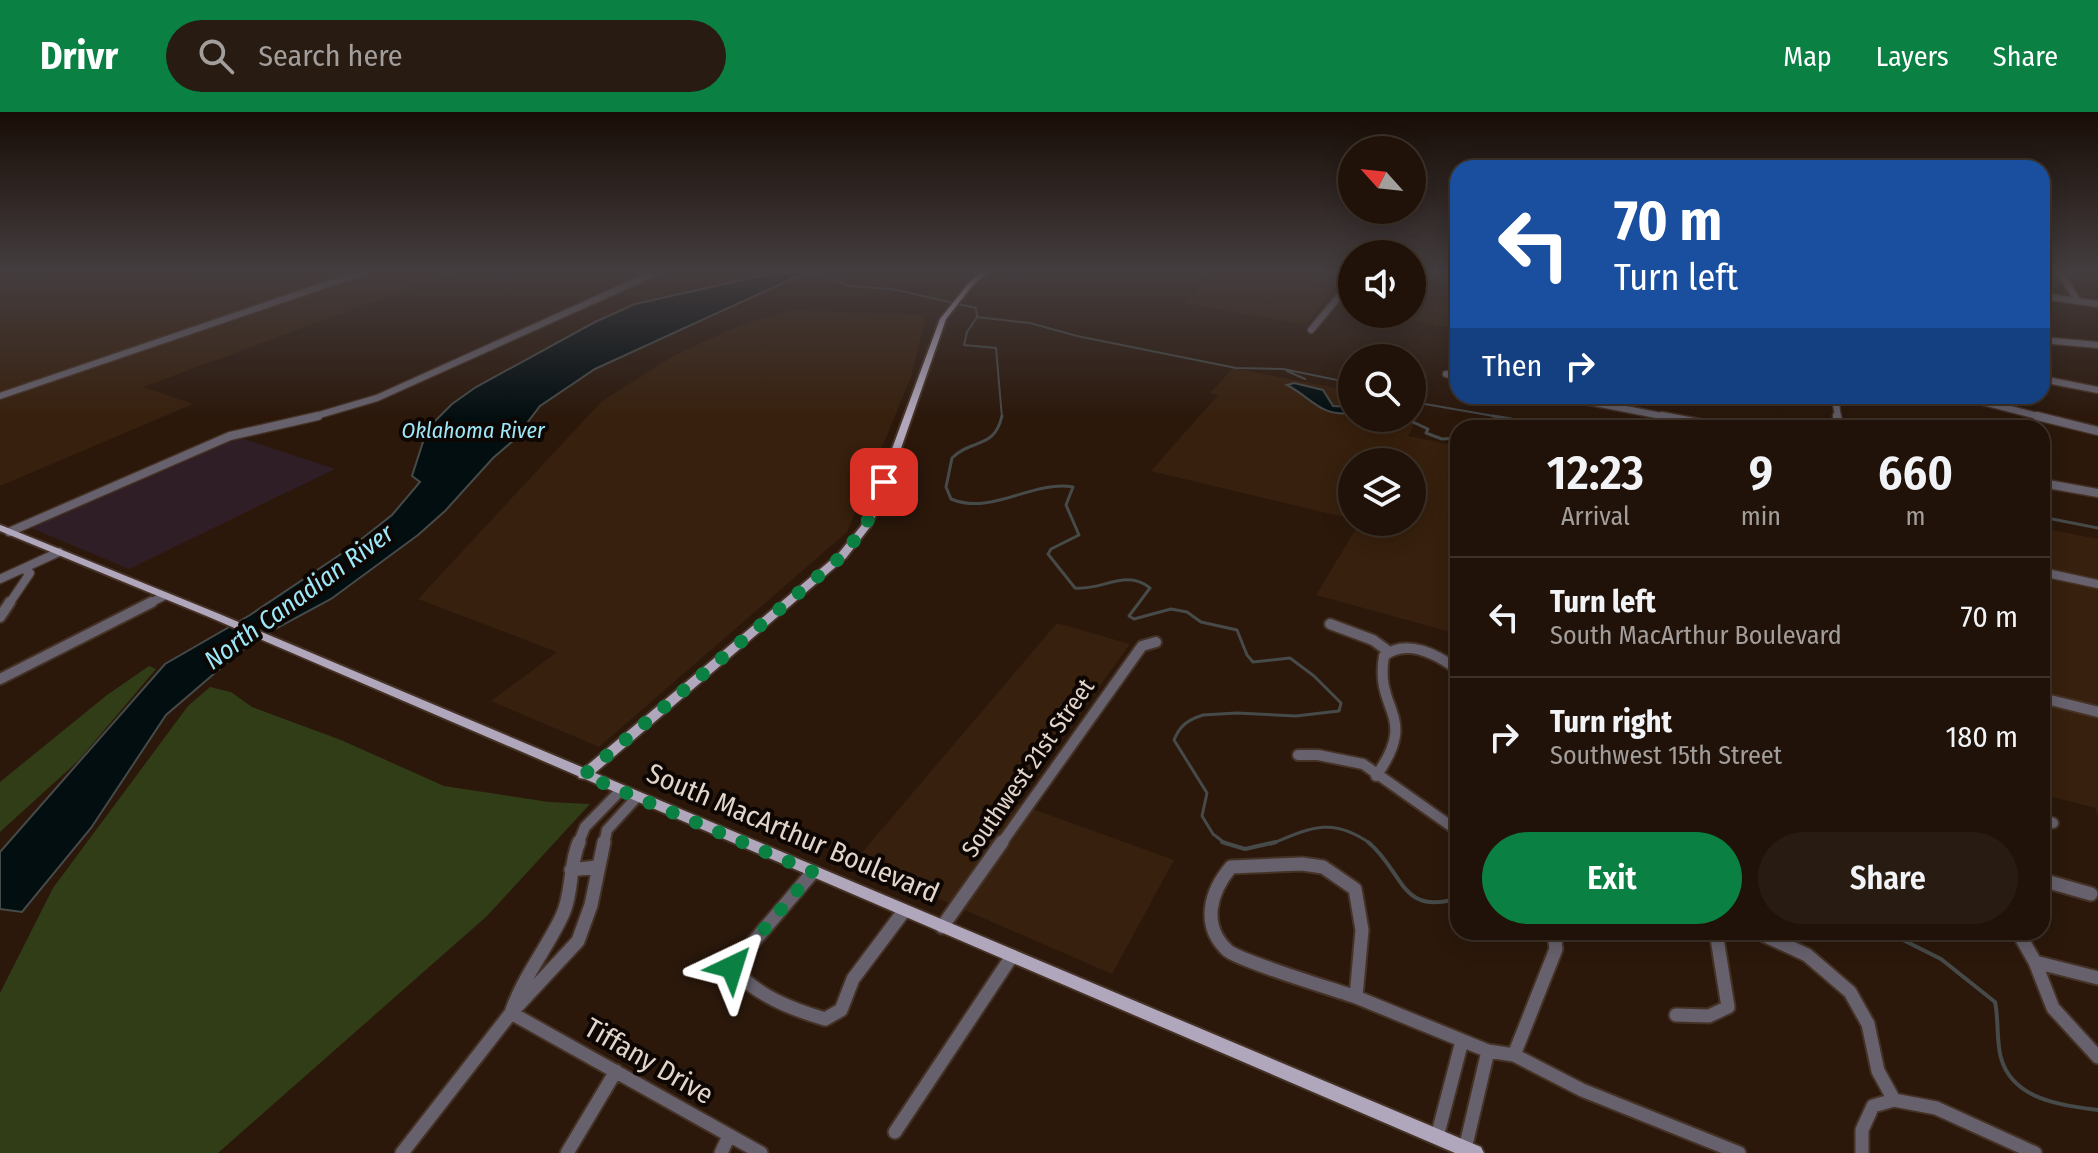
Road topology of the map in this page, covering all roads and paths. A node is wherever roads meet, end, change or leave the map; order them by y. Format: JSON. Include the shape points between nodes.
{"nodes":[{"id":1,"x":221,"y":321,"type":"edge"},
{"id":2,"x":549,"y":321,"type":"edge"},
{"id":3,"x":942,"y":321,"type":"edge"},
{"id":4,"x":1319,"y":321,"type":"edge"},
{"id":5,"x":1311,"y":330,"type":"dead end"},
{"id":6,"x":2050,"y":341,"type":"edge"},
{"id":7,"x":2098,"y":345,"type":"edge"},
{"id":8,"x":1446,"y":374,"type":"dead end"},
{"id":9,"x":1450,"y":375,"type":"edge"},
{"id":10,"x":2050,"y":381,"type":"edge"},
{"id":11,"x":2098,"y":390,"type":"edge"},
{"id":12,"x":0,"y":396,"type":"edge"},
{"id":13,"x":1601,"y":404,"type":"edge"},
{"id":14,"x":1992,"y":404,"type":"edge"},
{"id":15,"x":1684,"y":420,"type":"edge"},
{"id":16,"x":2098,"y":431,"type":"edge"},
{"id":17,"x":2050,"y":484,"type":"edge"},
{"id":18,"x":2098,"y":493,"type":"edge"},
{"id":19,"x":5,"y":530,"type":"edge"},
{"id":20,"x":59,"y":552,"type":"junction"},
{"id":21,"x":23,"y":569,"type":"junction"},
{"id":22,"x":2050,"y":574,"type":"edge"},
{"id":23,"x":0,"y":579,"type":"edge"},
{"id":24,"x":2098,"y":584,"type":"edge"},
{"id":25,"x":15,"y":596,"type":"junction"},
{"id":26,"x":164,"y":596,"type":"junction"},
{"id":27,"x":0,"y":603,"type":"edge"},
{"id":28,"x":0,"y":617,"type":"edge"},
{"id":29,"x":1330,"y":624,"type":"dead end"},
{"id":30,"x":1156,"y":642,"type":"dead end"},
{"id":31,"x":1388,"y":651,"type":"junction"},
{"id":32,"x":1450,"y":666,"type":"edge"},
{"id":33,"x":0,"y":679,"type":"edge"},
{"id":34,"x":2050,"y":700,"type":"edge"},
{"id":35,"x":2098,"y":712,"type":"edge"},
{"id":36,"x":1298,"y":755,"type":"dead end"},
{"id":37,"x":584,"y":775,"type":"junction"},
{"id":38,"x":1376,"y":776,"type":"junction"},
{"id":39,"x":621,"y":790,"type":"junction"},
{"id":40,"x":637,"y":797,"type":"junction"},
{"id":41,"x":1450,"y":824,"type":"edge"},
{"id":42,"x":596,"y":867,"type":"junction"},
{"id":43,"x":571,"y":870,"type":"junction"},
{"id":44,"x":813,"y":872,"type":"junction"},
{"id":45,"x":2050,"y":882,"type":"edge"},
{"id":46,"x":2091,"y":894,"type":"dead end"},
{"id":47,"x":904,"y":911,"type":"junction"},
{"id":48,"x":942,"y":927,"type":"junction"},
{"id":49,"x":1555,"y":940,"type":"edge"},
{"id":50,"x":1717,"y":940,"type":"edge"},
{"id":51,"x":1774,"y":940,"type":"edge"},
{"id":52,"x":2023,"y":940,"type":"edge"},
{"id":53,"x":1012,"y":956,"type":"junction"},
{"id":54,"x":2035,"y":962,"type":"junction"},
{"id":55,"x":2098,"y":978,"type":"edge"},
{"id":56,"x":1356,"y":999,"type":"junction"},
{"id":57,"x":511,"y":1013,"type":"junction"},
{"id":58,"x":1676,"y":1015,"type":"dead end"},
{"id":59,"x":1462,"y":1041,"type":"junction"},
{"id":60,"x":1488,"y":1051,"type":"junction"},
{"id":61,"x":1514,"y":1055,"type":"junction"},
{"id":62,"x":2098,"y":1057,"type":"edge"},
{"id":63,"x":616,"y":1071,"type":"junction"},
{"id":64,"x":1894,"y":1100,"type":"junction"},
{"id":65,"x":895,"y":1132,"type":"dead end"},
{"id":66,"x":729,"y":1136,"type":"junction"},
{"id":67,"x":1437,"y":1137,"type":"junction"},
{"id":68,"x":1470,"y":1151,"type":"edge"},
{"id":69,"x":402,"y":1153,"type":"edge"},
{"id":70,"x":567,"y":1153,"type":"edge"},
{"id":71,"x":721,"y":1153,"type":"edge"},
{"id":72,"x":761,"y":1153,"type":"edge"},
{"id":73,"x":1739,"y":1153,"type":"edge"},
{"id":74,"x":1862,"y":1153,"type":"edge"},
{"id":75,"x":2035,"y":1153,"type":"edge"}],
"edges":[{"from":1,"to":12,"type":"street"},
{"from":2,"to":19,"type":"street","via":[[377,398],[230,436]]},
{"from":3,"to":37,"type":"main road","via":[[865,527],[842,556]]},
{"from":4,"to":5,"type":"street"},
{"from":6,"to":7,"type":"street"},
{"from":8,"to":9,"type":"street"},
{"from":10,"to":11,"type":"street"},
{"from":13,"to":15,"type":"street"},
{"from":14,"to":16,"type":"street"},
{"from":17,"to":18,"type":"street"},
{"from":19,"to":20,"type":"main road","name":"South MacArthur Boulevard"},
{"from":20,"to":21,"type":"street"},
{"from":20,"to":26,"type":"main road","name":"South MacArthur Boulevard"},
{"from":21,"to":23,"type":"street"},
{"from":21,"to":25,"type":"street","via":[[30,573]]},
{"from":22,"to":24,"type":"street"},
{"from":25,"to":27,"type":"street"},
{"from":25,"to":28,"type":"street"},
{"from":26,"to":33,"type":"street"},
{"from":26,"to":37,"type":"main road","name":"South MacArthur Boulevard"},
{"from":29,"to":31,"type":"street"},
{"from":30,"to":48,"type":"street","name":"Southwest 21st Street","via":[[1142,646]]},
{"from":31,"to":32,"type":"street","via":[[1419,651]]},
{"from":31,"to":38,"type":"street","via":[[1381,675],[1396,739]]},
{"from":34,"to":35,"type":"street"},
{"from":36,"to":38,"type":"street","via":[[1363,764]]},
{"from":37,"to":39,"type":"main road","name":"South MacArthur Boulevard"},
{"from":38,"to":41,"type":"street"},
{"from":39,"to":40,"type":"main road","name":"South MacArthur Boulevard"},
{"from":39,"to":43,"type":"street","via":[[585,827]]},
{"from":40,"to":42,"type":"street","via":[[607,830]]},
{"from":40,"to":44,"type":"main road","name":"South MacArthur Boulevard"},
{"from":42,"to":43,"type":"street"},
{"from":42,"to":57,"type":"street","via":[[591,905],[578,941]]},
{"from":43,"to":57,"type":"street","via":[[564,913]]},
{"from":44,"to":47,"type":"main road","name":"South MacArthur Boulevard"},
{"from":44,"to":47,"type":"street","via":[[732,967],[740,980],[810,1015],[825,1019],[841,1010],[853,979]]},
{"from":45,"to":46,"type":"street"},
{"from":47,"to":48,"type":"main road","name":"South MacArthur Boulevard"},
{"from":48,"to":53,"type":"main road","name":"South MacArthur Boulevard"},
{"from":49,"to":61,"type":"street","via":[[1556,949]]},
{"from":50,"to":58,"type":"street","via":[[1728,1007],[1717,1016]]},
{"from":51,"to":64,"type":"street","via":[[1810,957],[1853,997],[1869,1026],[1877,1068]]},
{"from":52,"to":54,"type":"street"},
{"from":53,"to":65,"type":"street"},
{"from":53,"to":67,"type":"main road","name":"South MacArthur Boulevard"},
{"from":54,"to":55,"type":"street"},
{"from":54,"to":62,"type":"street","via":[[2053,1008]]},
{"from":56,"to":56,"type":"street","via":[[1229,952],[1212,931],[1210,907],[1218,882],[1231,867],[1323,867],[1355,889],[1365,929]]},
{"from":56,"to":59,"type":"street"},
{"from":57,"to":63,"type":"street","name":"Tiffany Drive"},
{"from":57,"to":69,"type":"street"},
{"from":59,"to":60,"type":"street"},
{"from":59,"to":67,"type":"street"},
{"from":60,"to":61,"type":"street"},
{"from":60,"to":68,"type":"street"},
{"from":61,"to":73,"type":"street","via":[[1582,1090]]},
{"from":63,"to":66,"type":"street","name":"Tiffany Drive"},
{"from":63,"to":70,"type":"street"},
{"from":64,"to":74,"type":"street","via":[[1873,1106],[1862,1130]]},
{"from":64,"to":75,"type":"street","via":[[1936,1108]]},
{"from":66,"to":71,"type":"street"},
{"from":66,"to":72,"type":"street","name":"Tiffany Drive"},
{"from":67,"to":68,"type":"main road","name":"South MacArthur Boulevard"}]}
